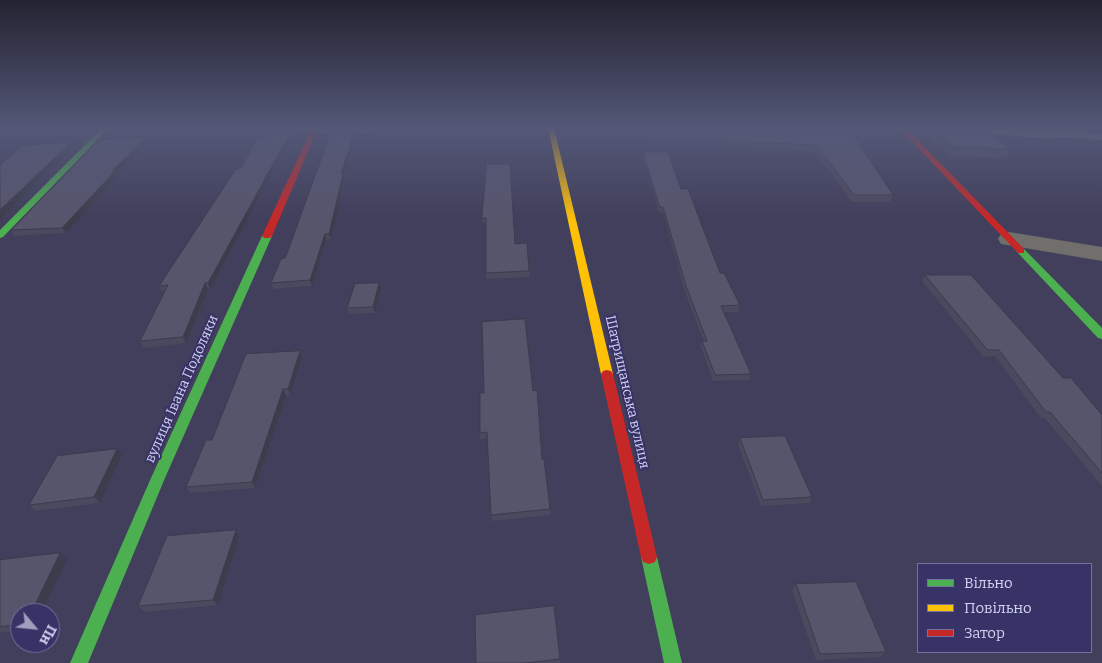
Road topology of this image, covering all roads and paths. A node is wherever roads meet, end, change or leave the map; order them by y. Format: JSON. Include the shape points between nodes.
{"nodes":[{"id":1,"x":75,"y":159,"type":"edge"},
{"id":2,"x":301,"y":159,"type":"edge"},
{"id":3,"x":558,"y":159,"type":"edge"},
{"id":4,"x":932,"y":159,"type":"edge"},
{"id":5,"x":0,"y":235,"type":"edge"},
{"id":6,"x":1009,"y":239,"type":"junction"},
{"id":7,"x":1102,"y":254,"type":"edge"},
{"id":8,"x":1102,"y":335,"type":"edge"},
{"id":9,"x":79,"y":663,"type":"edge"},
{"id":10,"x":673,"y":663,"type":"edge"}],
"edges":[{"from":1,"to":5,"type":"street"},
{"from":2,"to":9,"type":"street","name":"вулиця Івана Подоляки"},
{"from":3,"to":10,"type":"street","name":"Шатрищанська вулиця"},
{"from":4,"to":6,"type":"street"},
{"from":6,"to":7,"type":"street"},
{"from":6,"to":8,"type":"street"}]}
